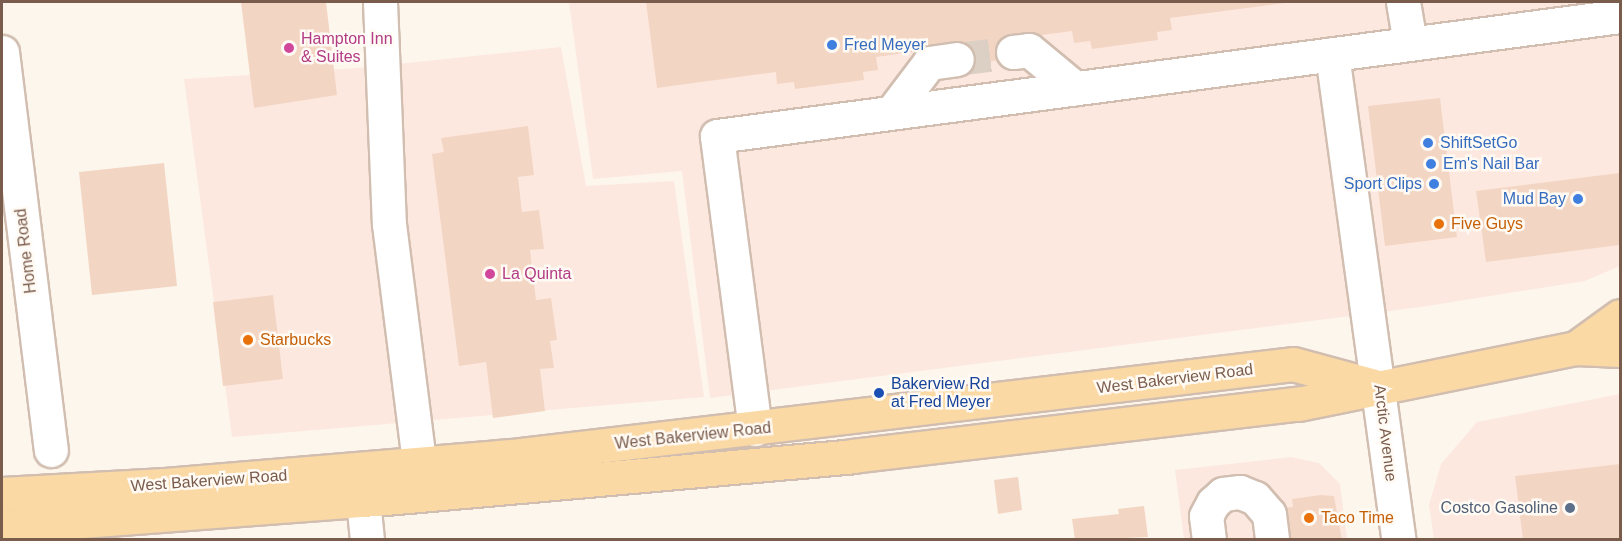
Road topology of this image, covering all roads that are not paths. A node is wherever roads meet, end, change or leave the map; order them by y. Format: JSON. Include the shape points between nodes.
{"nodes":[{"id":1,"x":380,"y":2,"type":"edge"},
{"id":2,"x":1403,"y":2,"type":"edge"},
{"id":3,"x":1620,"y":16,"type":"edge"},
{"id":4,"x":1410,"y":43,"type":"junction"},
{"id":5,"x":2,"y":52,"type":"edge"},
{"id":6,"x":1013,"y":52,"type":"tunnel mouth"},
{"id":7,"x":1332,"y":54,"type":"junction"},
{"id":8,"x":957,"y":59,"type":"tunnel mouth"},
{"id":9,"x":1075,"y":88,"type":"junction"},
{"id":10,"x":892,"y":112,"type":"junction"},
{"id":11,"x":1620,"y":316,"type":"edge"},
{"id":12,"x":1576,"y":348,"type":"junction"},
{"id":13,"x":1620,"y":350,"type":"edge"},
{"id":14,"x":1379,"y":387,"type":"junction"},
{"id":15,"x":756,"y":429,"type":"junction"},
{"id":16,"x":51,"y":450,"type":"dead end"},
{"id":17,"x":419,"y":463,"type":"junction"},
{"id":18,"x":579,"y":482,"type":"junction"},
{"id":19,"x":2,"y":494,"type":"edge"},
{"id":20,"x":363,"y":500,"type":"junction"},
{"id":21,"x":132,"y":517,"type":"junction"},
{"id":22,"x":2,"y":527,"type":"edge"},
{"id":23,"x":68,"y":540,"type":"edge"},
{"id":24,"x":367,"y":540,"type":"edge"},
{"id":25,"x":1209,"y":540,"type":"edge"},
{"id":26,"x":1272,"y":540,"type":"edge"},
{"id":27,"x":1399,"y":540,"type":"edge"}],
"edges":[{"from":1,"to":17,"type":"street","via":[[389,225]]},
{"from":2,"to":4,"type":"street"},
{"from":3,"to":4,"type":"street"},
{"from":4,"to":7,"type":"street"},
{"from":5,"to":16,"type":"street","name":"Home Road"},
{"from":6,"to":9,"type":"street","via":[[1029,50]]},
{"from":7,"to":9,"type":"street"},
{"from":7,"to":14,"type":"street","name":"Arctic Avenue"},
{"from":8,"to":10,"type":"street","via":[[929,63]]},
{"from":9,"to":10,"type":"street"},
{"from":10,"to":15,"type":"street","via":[[717,136]]},
{"from":11,"to":12,"type":"main road","name":"West Bakerview Road"},
{"from":12,"to":13,"type":"main road","name":"West Bakerview Road"},
{"from":12,"to":14,"type":"main road","name":"West Bakerview Road"},
{"from":14,"to":15,"type":"main road","name":"West Bakerview Road","via":[[1293,364]]},
{"from":14,"to":18,"type":"main road","name":"West Bakerview Road","via":[[1287,405],[852,456]]},
{"from":14,"to":27,"type":"street","name":"Arctic Avenue"},
{"from":15,"to":17,"type":"main road","name":"West Bakerview Road"},
{"from":15,"to":18,"type":"main road","via":[[739,446],[648,456]]},
{"from":17,"to":19,"type":"main road","name":"West Bakerview Road"},
{"from":18,"to":20,"type":"main road","name":"West Bakerview Road"},
{"from":20,"to":21,"type":"main road","name":"West Bakerview Road"},
{"from":20,"to":24,"type":"street"},
{"from":21,"to":22,"type":"main road","name":"West Bakerview Road"},
{"from":21,"to":23,"type":"main road","via":[[91,526]]},
{"from":25,"to":26,"type":"street","via":[[1206,516],[1213,503],[1223,494],[1240,492],[1255,498],[1269,514]]}]}
